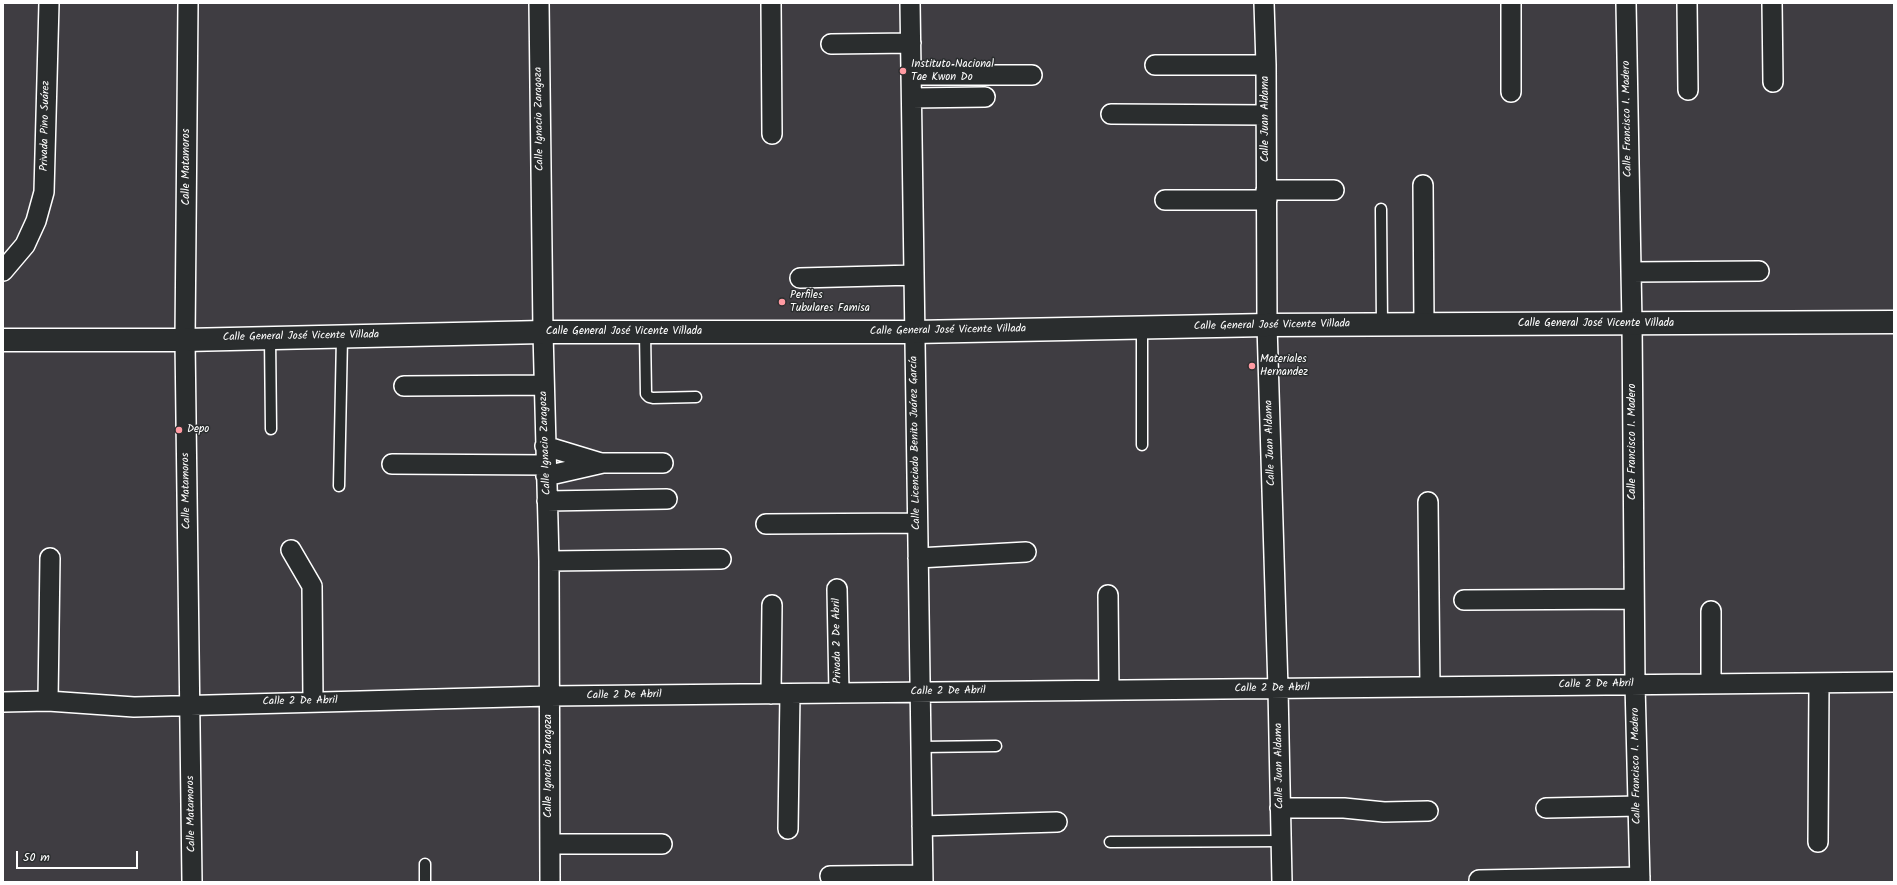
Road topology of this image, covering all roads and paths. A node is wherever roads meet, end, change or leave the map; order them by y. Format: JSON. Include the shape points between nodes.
{"nodes":[{"id":1,"x":49,"y":3,"type":"edge"},
{"id":2,"x":188,"y":3,"type":"edge"},
{"id":3,"x":539,"y":3,"type":"edge"},
{"id":4,"x":772,"y":3,"type":"edge"},
{"id":5,"x":910,"y":3,"type":"edge"},
{"id":6,"x":1264,"y":3,"type":"edge"},
{"id":7,"x":1511,"y":3,"type":"edge"},
{"id":8,"x":1626,"y":3,"type":"edge"},
{"id":9,"x":1687,"y":3,"type":"edge"},
{"id":10,"x":1772,"y":3,"type":"edge"},
{"id":11,"x":911,"y":42,"type":"junction"},
{"id":12,"x":831,"y":44,"type":"dead end"},
{"id":13,"x":1155,"y":65,"type":"dead end"},
{"id":14,"x":1266,"y":65,"type":"junction"},
{"id":15,"x":912,"y":75,"type":"junction"},
{"id":16,"x":1032,"y":75,"type":"dead end"},
{"id":17,"x":1773,"y":82,"type":"dead end"},
{"id":18,"x":1688,"y":90,"type":"dead end"},
{"id":19,"x":1511,"y":92,"type":"dead end"},
{"id":20,"x":985,"y":97,"type":"dead end"},
{"id":21,"x":912,"y":98,"type":"junction"},
{"id":22,"x":1111,"y":114,"type":"dead end"},
{"id":23,"x":1266,"y":115,"type":"junction"},
{"id":24,"x":772,"y":134,"type":"dead end"},
{"id":25,"x":1423,"y":185,"type":"dead end"},
{"id":26,"x":1334,"y":190,"type":"dead end"},
{"id":27,"x":1267,"y":195,"type":"junction"},
{"id":28,"x":1165,"y":200,"type":"dead end"},
{"id":29,"x":1381,"y":209,"type":"dead end"},
{"id":30,"x":3,"y":271,"type":"edge"},
{"id":31,"x":1759,"y":271,"type":"dead end"},
{"id":32,"x":1631,"y":272,"type":"junction"},
{"id":33,"x":914,"y":275,"type":"junction"},
{"id":34,"x":800,"y":278,"type":"dead end"},
{"id":35,"x":1894,"y":322,"type":"edge"},
{"id":36,"x":1424,"y":324,"type":"junction"},
{"id":37,"x":1632,"y":324,"type":"junction"},
{"id":38,"x":1267,"y":325,"type":"junction"},
{"id":39,"x":1382,"y":325,"type":"junction"},
{"id":40,"x":1142,"y":328,"type":"junction"},
{"id":41,"x":543,"y":332,"type":"junction"},
{"id":42,"x":645,"y":332,"type":"junction"},
{"id":43,"x":914,"y":332,"type":"junction"},
{"id":44,"x":270,"y":337,"type":"junction"},
{"id":45,"x":342,"y":337,"type":"junction"},
{"id":46,"x":3,"y":340,"type":"edge"},
{"id":47,"x":186,"y":340,"type":"junction"},
{"id":48,"x":404,"y":386,"type":"dead end"},
{"id":49,"x":544,"y":386,"type":"junction"},
{"id":50,"x":696,"y":396,"type":"dead end"},
{"id":51,"x":271,"y":429,"type":"dead end"},
{"id":52,"x":1142,"y":445,"type":"dead end"},
{"id":53,"x":545,"y":446,"type":"junction"},
{"id":54,"x":663,"y":463,"type":"dead end"},
{"id":55,"x":392,"y":464,"type":"dead end"},
{"id":56,"x":603,"y":464,"type":"junction"},
{"id":57,"x":546,"y":471,"type":"junction"},
{"id":58,"x":339,"y":486,"type":"dead end"},
{"id":59,"x":667,"y":499,"type":"dead end"},
{"id":60,"x":547,"y":501,"type":"junction"},
{"id":61,"x":1428,"y":502,"type":"dead end"},
{"id":62,"x":917,"y":523,"type":"junction"},
{"id":63,"x":766,"y":524,"type":"dead end"},
{"id":64,"x":291,"y":550,"type":"dead end"},
{"id":65,"x":1026,"y":552,"type":"dead end"},
{"id":66,"x":50,"y":558,"type":"dead end"},
{"id":67,"x":918,"y":558,"type":"junction"},
{"id":68,"x":721,"y":559,"type":"dead end"},
{"id":69,"x":549,"y":561,"type":"junction"},
{"id":70,"x":837,"y":589,"type":"dead end"},
{"id":71,"x":1108,"y":595,"type":"dead end"},
{"id":72,"x":1634,"y":599,"type":"junction"},
{"id":73,"x":1464,"y":600,"type":"dead end"},
{"id":74,"x":772,"y":605,"type":"dead end"},
{"id":75,"x":1710,"y":610,"type":"dead end"},
{"id":76,"x":1894,"y":682,"type":"edge"},
{"id":77,"x":1819,"y":683,"type":"junction"},
{"id":78,"x":1635,"y":684,"type":"junction"},
{"id":79,"x":1711,"y":684,"type":"junction"},
{"id":80,"x":1430,"y":687,"type":"junction"},
{"id":81,"x":1278,"y":689,"type":"junction"},
{"id":82,"x":1109,"y":690,"type":"junction"},
{"id":83,"x":920,"y":692,"type":"junction"},
{"id":84,"x":839,"y":693,"type":"junction"},
{"id":85,"x":771,"y":694,"type":"junction"},
{"id":86,"x":790,"y":694,"type":"junction"},
{"id":87,"x":549,"y":696,"type":"junction"},
{"id":88,"x":48,"y":701,"type":"junction"},
{"id":89,"x":3,"y":702,"type":"edge"},
{"id":90,"x":313,"y":702,"type":"junction"},
{"id":91,"x":190,"y":705,"type":"junction"},
{"id":92,"x":996,"y":746,"type":"dead end"},
{"id":93,"x":921,"y":747,"type":"junction"},
{"id":94,"x":1638,"y":806,"type":"junction"},
{"id":95,"x":1280,"y":808,"type":"junction"},
{"id":96,"x":1546,"y":808,"type":"dead end"},
{"id":97,"x":1428,"y":811,"type":"dead end"},
{"id":98,"x":1057,"y":822,"type":"dead end"},
{"id":99,"x":922,"y":826,"type":"junction"},
{"id":100,"x":788,"y":829,"type":"dead end"},
{"id":101,"x":1281,"y":841,"type":"junction"},
{"id":102,"x":1110,"y":842,"type":"dead end"},
{"id":103,"x":1818,"y":842,"type":"dead end"},
{"id":104,"x":550,"y":844,"type":"junction"},
{"id":105,"x":662,"y":844,"type":"dead end"},
{"id":106,"x":424,"y":864,"type":"dead end"},
{"id":107,"x":830,"y":876,"type":"dead end"},
{"id":108,"x":922,"y":878,"type":"edge"},
{"id":109,"x":1479,"y":880,"type":"dead end"},
{"id":110,"x":1640,"y":880,"type":"edge"},
{"id":111,"x":192,"y":882,"type":"edge"},
{"id":112,"x":425,"y":882,"type":"edge"},
{"id":113,"x":550,"y":882,"type":"edge"},
{"id":114,"x":1282,"y":882,"type":"edge"}],
"edges":[{"from":1,"to":30,"type":"street","name":"Privada Pino Suárez","via":[[44,192],[36,221],[25,245]]},
{"from":2,"to":47,"type":"street","name":"Calle Matamoros"},
{"from":3,"to":41,"type":"street","name":"Calle Ignacio Zaragoza"},
{"from":4,"to":24,"type":"street"},
{"from":5,"to":11,"type":"street","name":"Calle Licenciado Benito Juárez García"},
{"from":6,"to":14,"type":"street","name":"Calle Juan Aldama"},
{"from":7,"to":19,"type":"street"},
{"from":8,"to":32,"type":"street","name":"Calle Francisco I. Madero"},
{"from":9,"to":18,"type":"street"},
{"from":10,"to":17,"type":"street"},
{"from":11,"to":12,"type":"street"},
{"from":11,"to":15,"type":"street","name":"Calle Licenciado Benito Juárez García"},
{"from":13,"to":14,"type":"street"},
{"from":14,"to":23,"type":"street","name":"Calle Juan Aldama"},
{"from":15,"to":16,"type":"street"},
{"from":15,"to":21,"type":"street","name":"Calle Licenciado Benito Juárez García"},
{"from":20,"to":21,"type":"street"},
{"from":21,"to":33,"type":"street","name":"Calle Licenciado Benito Juárez García"},
{"from":22,"to":23,"type":"street"},
{"from":23,"to":27,"type":"street","name":"Calle Juan Aldama"},
{"from":25,"to":36,"type":"street"},
{"from":26,"to":27,"type":"street"},
{"from":27,"to":28,"type":"street"},
{"from":27,"to":38,"type":"street","name":"Calle Juan Aldama"},
{"from":29,"to":39,"type":"lane"},
{"from":31,"to":32,"type":"street"},
{"from":32,"to":37,"type":"street","name":"Calle Francisco I. Madero"},
{"from":33,"to":34,"type":"street"},
{"from":33,"to":43,"type":"street","name":"Calle Licenciado Benito Juárez García"},
{"from":35,"to":37,"type":"main road","name":"Calle General José Vicente Villada"},
{"from":36,"to":37,"type":"main road","name":"Calle General José Vicente Villada"},
{"from":36,"to":39,"type":"main road","name":"Calle General José Vicente Villada"},
{"from":37,"to":72,"type":"street","name":"Calle Francisco I. Madero"},
{"from":38,"to":39,"type":"main road","name":"Calle General José Vicente Villada"},
{"from":38,"to":40,"type":"main road","name":"Calle General José Vicente Villada"},
{"from":38,"to":81,"type":"street","name":"Calle Juan Aldama"},
{"from":40,"to":43,"type":"main road","name":"Calle General José Vicente Villada"},
{"from":40,"to":52,"type":"lane"},
{"from":41,"to":42,"type":"main road","name":"Calle General José Vicente Villada"},
{"from":41,"to":45,"type":"main road","name":"Calle General José Vicente Villada"},
{"from":41,"to":49,"type":"street","name":"Calle Ignacio Zaragoza"},
{"from":42,"to":43,"type":"main road","name":"Calle General José Vicente Villada"},
{"from":42,"to":50,"type":"lane","via":[[646,394],[653,398]]},
{"from":43,"to":62,"type":"street","name":"Calle Licenciado Benito Juárez García"},
{"from":44,"to":45,"type":"main road","name":"Calle General José Vicente Villada"},
{"from":44,"to":47,"type":"main road","name":"Calle General José Vicente Villada"},
{"from":44,"to":51,"type":"lane"},
{"from":45,"to":58,"type":"lane"},
{"from":46,"to":47,"type":"main road","name":"Calle General José Vicente Villada"},
{"from":47,"to":91,"type":"street","name":"Calle Matamoros"},
{"from":48,"to":49,"type":"street"},
{"from":49,"to":53,"type":"street","name":"Calle Ignacio Zaragoza"},
{"from":53,"to":56,"type":"street"},
{"from":53,"to":57,"type":"street","name":"Calle Ignacio Zaragoza"},
{"from":54,"to":56,"type":"street"},
{"from":55,"to":57,"type":"street"},
{"from":56,"to":57,"type":"street"},
{"from":57,"to":60,"type":"street","name":"Calle Ignacio Zaragoza"},
{"from":59,"to":60,"type":"street"},
{"from":60,"to":69,"type":"street","name":"Calle Ignacio Zaragoza"},
{"from":61,"to":80,"type":"street"},
{"from":62,"to":63,"type":"street"},
{"from":62,"to":67,"type":"street","name":"Calle Licenciado Benito Juárez García"},
{"from":64,"to":90,"type":"street","via":[[312,586]]},
{"from":65,"to":67,"type":"street"},
{"from":66,"to":88,"type":"street"},
{"from":67,"to":83,"type":"street","name":"Calle Licenciado Benito Juárez García"},
{"from":68,"to":69,"type":"street"},
{"from":69,"to":87,"type":"street","name":"Calle Ignacio Zaragoza"},
{"from":70,"to":84,"type":"street","name":"Privada 2 De Abril"},
{"from":71,"to":82,"type":"street"},
{"from":72,"to":73,"type":"street"},
{"from":72,"to":78,"type":"street","name":"Calle Francisco I. Madero"},
{"from":74,"to":85,"type":"street"},
{"from":75,"to":79,"type":"street"},
{"from":76,"to":77,"type":"street","name":"Calle 2 De Abril"},
{"from":77,"to":79,"type":"street","name":"Calle 2 De Abril"},
{"from":77,"to":103,"type":"street"},
{"from":78,"to":79,"type":"street","name":"Calle 2 De Abril"},
{"from":78,"to":80,"type":"street","name":"Calle 2 De Abril"},
{"from":78,"to":94,"type":"street","name":"Calle Francisco I. Madero"},
{"from":80,"to":81,"type":"street","name":"Calle 2 De Abril"},
{"from":81,"to":82,"type":"street","name":"Calle 2 De Abril"},
{"from":81,"to":95,"type":"street","name":"Calle Juan Aldama"},
{"from":82,"to":83,"type":"street","name":"Calle 2 De Abril"},
{"from":83,"to":84,"type":"street","name":"Calle 2 De Abril"},
{"from":83,"to":93,"type":"street","name":"Calle Licenciado Benito Juárez García"},
{"from":84,"to":86,"type":"street","name":"Calle 2 De Abril"},
{"from":85,"to":86,"type":"street","name":"Calle 2 De Abril"},
{"from":85,"to":87,"type":"street","name":"Calle 2 De Abril"},
{"from":86,"to":100,"type":"street"},
{"from":87,"to":90,"type":"street","name":"Calle 2 De Abril"},
{"from":87,"to":104,"type":"street","name":"Calle Ignacio Zaragoza"},
{"from":88,"to":89,"type":"street","name":"Calle 2 De Abril"},
{"from":88,"to":91,"type":"street","name":"Calle 2 De Abril","via":[[134,707]]},
{"from":90,"to":91,"type":"street","name":"Calle 2 De Abril"},
{"from":91,"to":111,"type":"street","name":"Calle Matamoros"},
{"from":92,"to":93,"type":"lane"},
{"from":93,"to":99,"type":"street","name":"Calle Licenciado Benito Juárez García"},
{"from":94,"to":96,"type":"street"},
{"from":94,"to":110,"type":"street","name":"Calle Francisco I. Madero"},
{"from":95,"to":97,"type":"street"},
{"from":95,"to":101,"type":"street","name":"Calle Juan Aldama"},
{"from":98,"to":99,"type":"street"},
{"from":99,"to":108,"type":"street","name":"Calle Licenciado Benito Juárez García"},
{"from":101,"to":102,"type":"lane"},
{"from":101,"to":114,"type":"street","name":"Calle Juan Aldama"},
{"from":104,"to":105,"type":"street"},
{"from":104,"to":113,"type":"street","name":"Calle Ignacio Zaragoza"},
{"from":106,"to":112,"type":"lane"},
{"from":107,"to":108,"type":"street"},
{"from":109,"to":110,"type":"street"}]}
